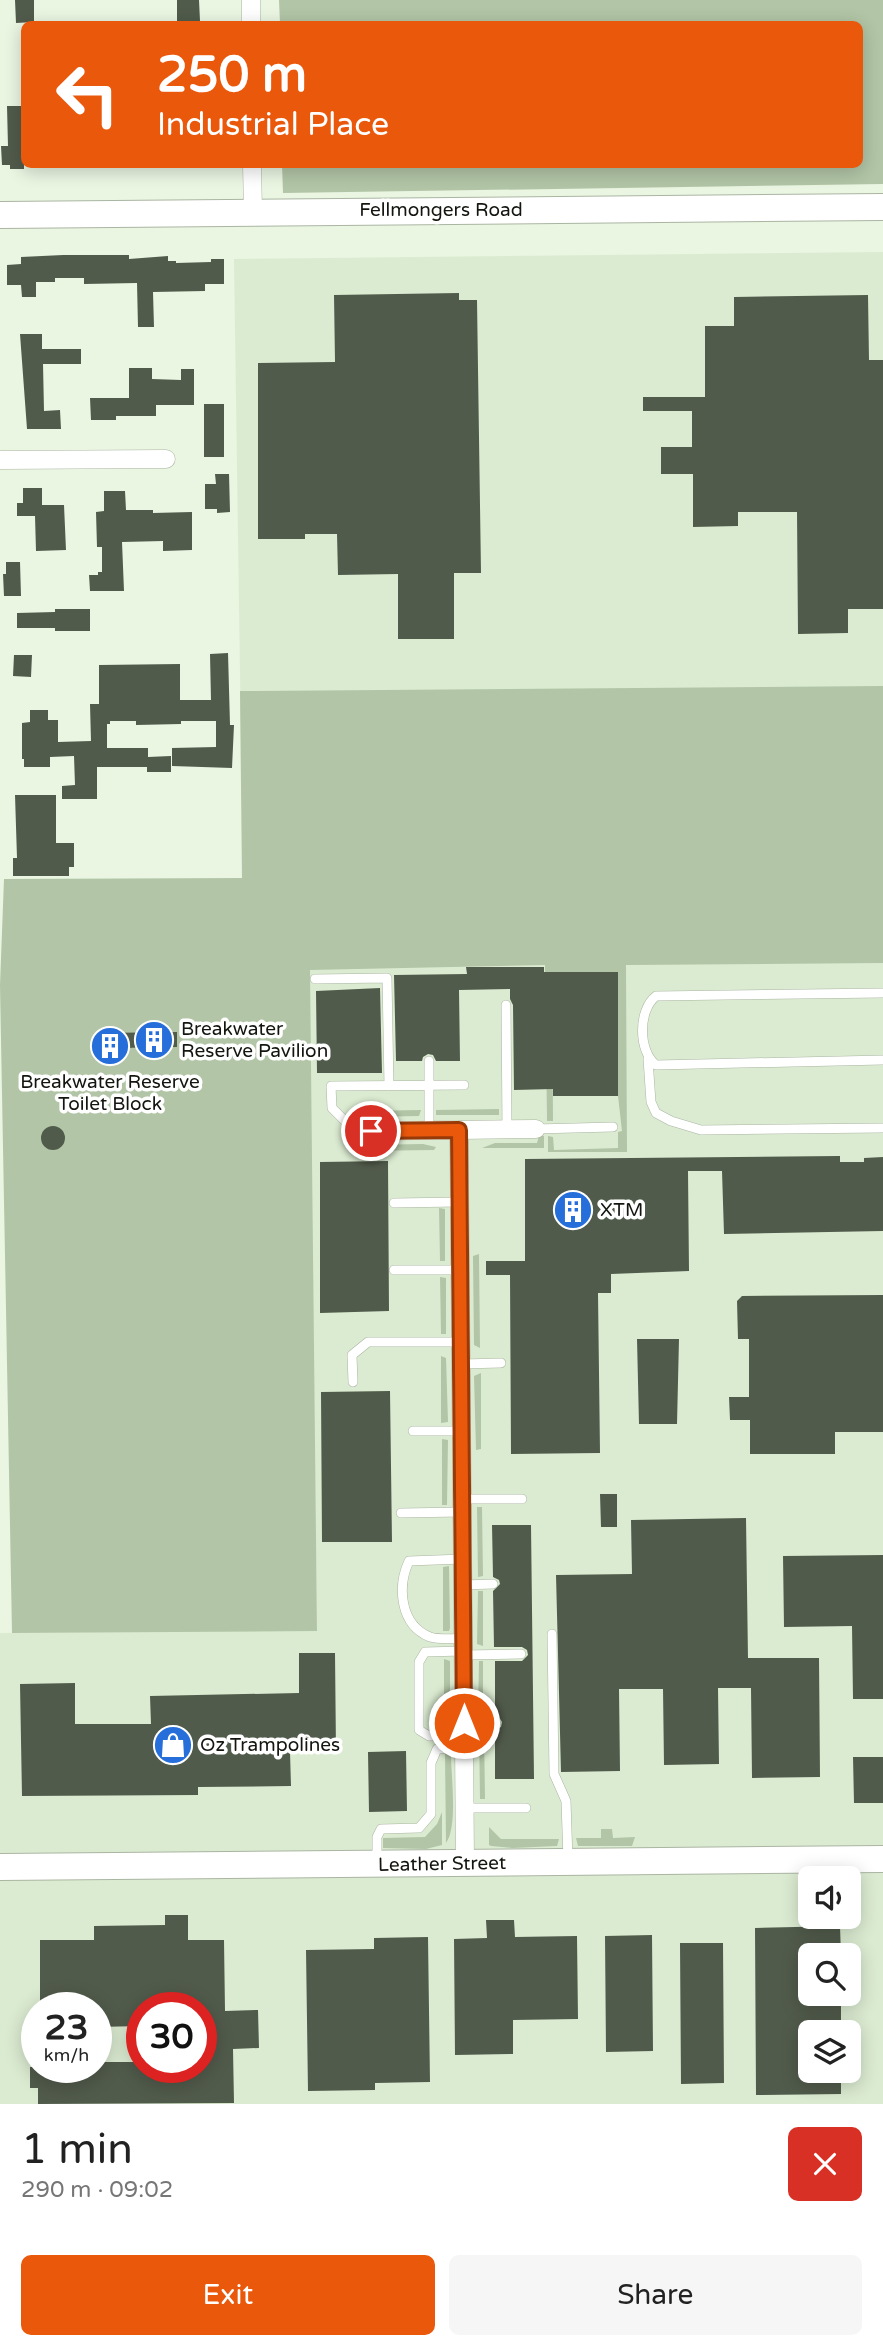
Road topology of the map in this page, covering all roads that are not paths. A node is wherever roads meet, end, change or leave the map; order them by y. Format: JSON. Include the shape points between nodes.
{"nodes":[{"id":1,"x":251,"y":0,"type":"edge"},
{"id":2,"x":251,"y":21,"type":"edge"},
{"id":3,"x":252,"y":168,"type":"edge"},
{"id":4,"x":883,"y":207,"type":"edge"},
{"id":5,"x":253,"y":212,"type":"junction"},
{"id":6,"x":0,"y":215,"type":"edge"},
{"id":7,"x":166,"y":459,"type":"dead end"},
{"id":8,"x":0,"y":460,"type":"edge"},
{"id":9,"x":315,"y":979,"type":"dead end"},
{"id":10,"x":883,"y":993,"type":"edge"},
{"id":11,"x":506,"y":1005,"type":"dead end"},
{"id":12,"x":648,"y":1059,"type":"junction"},
{"id":13,"x":883,"y":1060,"type":"edge"},
{"id":14,"x":429,"y":1061,"type":"dead end"},
{"id":15,"x":464,"y":1085,"type":"dead end"},
{"id":16,"x":389,"y":1086,"type":"junction"},
{"id":17,"x":429,"y":1086,"type":"junction"},
{"id":18,"x":614,"y":1126,"type":"dead end"},
{"id":19,"x":883,"y":1128,"type":"edge"},
{"id":20,"x":508,"y":1129,"type":"junction"},
{"id":21,"x":536,"y":1129,"type":"joint"},
{"id":22,"x":429,"y":1130,"type":"junction"},
{"id":23,"x":459,"y":1130,"type":"junction"},
{"id":24,"x":371,"y":1131,"type":"joint"},
{"id":25,"x":459,"y":1202,"type":"junction"},
{"id":26,"x":394,"y":1203,"type":"dead end"},
{"id":27,"x":394,"y":1270,"type":"dead end"},
{"id":28,"x":460,"y":1270,"type":"junction"},
{"id":29,"x":462,"y":1342,"type":"junction"},
{"id":30,"x":501,"y":1363,"type":"dead end"},
{"id":31,"x":462,"y":1364,"type":"junction"},
{"id":32,"x":352,"y":1382,"type":"dead end"},
{"id":33,"x":462,"y":1431,"type":"junction"},
{"id":34,"x":413,"y":1432,"type":"dead end"},
{"id":35,"x":522,"y":1499,"type":"dead end"},
{"id":36,"x":462,"y":1506,"type":"junction"},
{"id":37,"x":401,"y":1513,"type":"dead end"},
{"id":38,"x":463,"y":1559,"type":"junction"},
{"id":39,"x":493,"y":1584,"type":"dead end"},
{"id":40,"x":463,"y":1585,"type":"junction"},
{"id":41,"x":552,"y":1634,"type":"dead end"},
{"id":42,"x":463,"y":1648,"type":"junction"},
{"id":43,"x":521,"y":1654,"type":"dead end"},
{"id":44,"x":495,"y":1723,"type":"dead end"},
{"id":45,"x":464,"y":1736,"type":"junction"},
{"id":46,"x":465,"y":1808,"type":"junction"},
{"id":47,"x":526,"y":1808,"type":"dead end"},
{"id":48,"x":883,"y":1859,"type":"edge"},
{"id":49,"x":568,"y":1862,"type":"junction"},
{"id":50,"x":465,"y":1863,"type":"junction"},
{"id":51,"x":377,"y":1865,"type":"junction"},
{"id":52,"x":0,"y":1867,"type":"edge"}],
"edges":[{"from":1,"to":2,"type":"street"},
{"from":3,"to":5,"type":"street"},
{"from":4,"to":5,"type":"street","name":"Fellmongers Road"},
{"from":5,"to":6,"type":"street","name":"Fellmongers Road"},
{"from":7,"to":8,"type":"street"},
{"from":9,"to":16,"type":"lane","via":[[387,978]]},
{"from":10,"to":12,"type":"lane","via":[[656,996],[643,1012]]},
{"from":11,"to":20,"type":"lane"},
{"from":12,"to":13,"type":"lane","via":[[656,1065]]},
{"from":12,"to":19,"type":"lane","via":[[656,1113],[701,1130]]},
{"from":14,"to":17,"type":"lane"},
{"from":15,"to":17,"type":"lane"},
{"from":16,"to":17,"type":"lane"},
{"from":16,"to":24,"type":"lane","via":[[331,1086],[332,1108],[350,1126]]},
{"from":17,"to":22,"type":"lane"},
{"from":18,"to":21,"type":"lane"},
{"from":20,"to":21,"type":"street"},
{"from":20,"to":23,"type":"street"},
{"from":22,"to":23,"type":"street"},
{"from":22,"to":24,"type":"street"},
{"from":23,"to":25,"type":"street"},
{"from":25,"to":26,"type":"lane"},
{"from":25,"to":28,"type":"street"},
{"from":27,"to":28,"type":"lane"},
{"from":28,"to":29,"type":"street"},
{"from":29,"to":31,"type":"street"},
{"from":29,"to":32,"type":"lane","via":[[368,1342],[352,1355]]},
{"from":30,"to":31,"type":"lane"},
{"from":31,"to":33,"type":"street"},
{"from":33,"to":34,"type":"lane"},
{"from":33,"to":36,"type":"street"},
{"from":35,"to":36,"type":"lane"},
{"from":36,"to":37,"type":"lane"},
{"from":36,"to":38,"type":"street"},
{"from":38,"to":40,"type":"street"},
{"from":38,"to":42,"type":"lane","via":[[409,1561],[402,1575],[409,1622],[431,1637]]},
{"from":39,"to":40,"type":"lane"},
{"from":40,"to":42,"type":"street"},
{"from":41,"to":49,"type":"lane","via":[[554,1774],[566,1801]]},
{"from":42,"to":43,"type":"lane"},
{"from":42,"to":45,"type":"street"},
{"from":42,"to":45,"type":"lane","via":[[425,1653],[419,1662],[419,1731],[429,1736]]},
{"from":44,"to":45,"type":"lane"},
{"from":45,"to":46,"type":"street"},
{"from":45,"to":51,"type":"lane","via":[[437,1749],[431,1763],[431,1814],[419,1828],[382,1829],[377,1837]]},
{"from":46,"to":47,"type":"lane"},
{"from":46,"to":50,"type":"street"},
{"from":48,"to":49,"type":"street","name":"Leather Street"},
{"from":49,"to":50,"type":"street","name":"Leather Street"},
{"from":50,"to":51,"type":"street","name":"Leather Street"},
{"from":51,"to":52,"type":"street","name":"Leather Street"}]}
